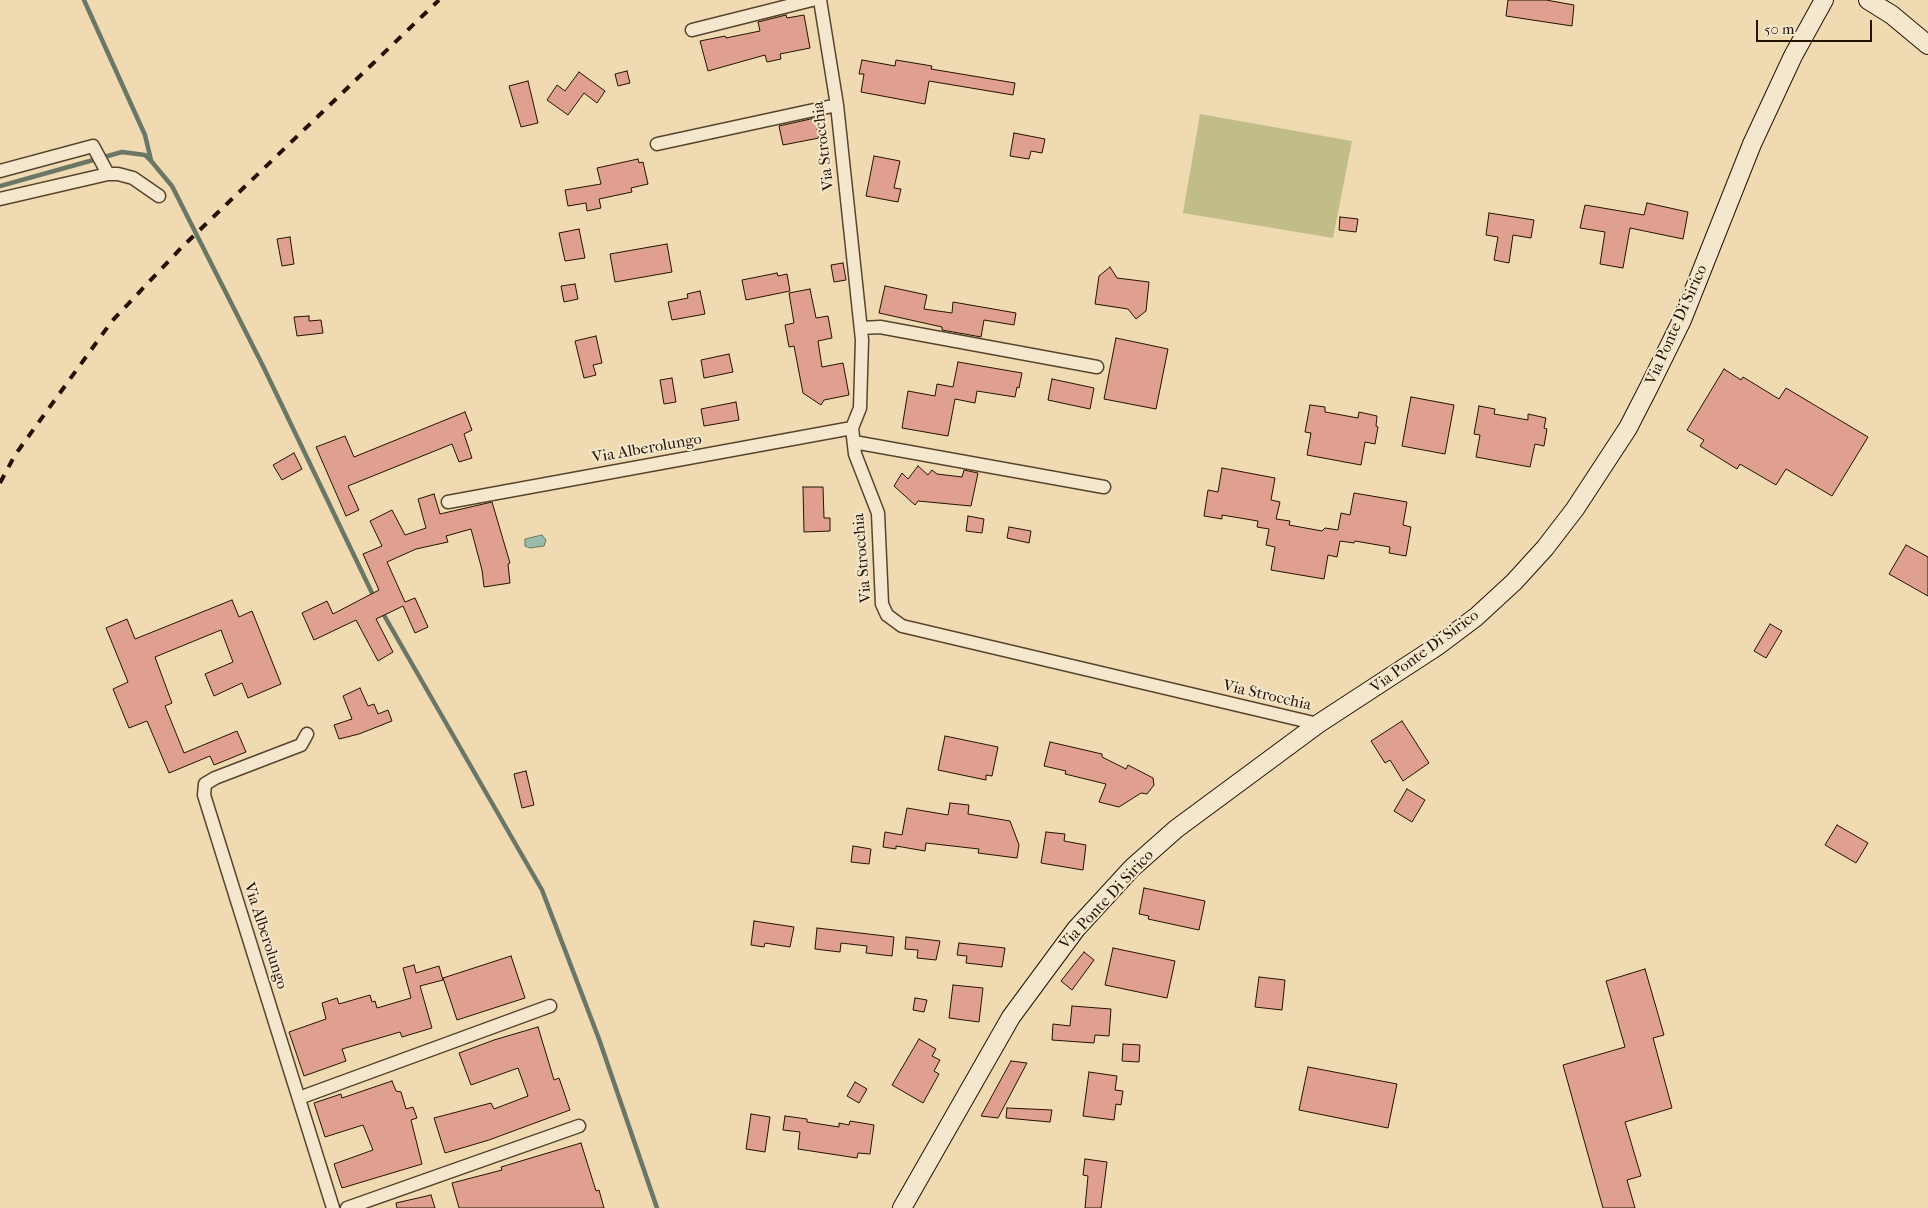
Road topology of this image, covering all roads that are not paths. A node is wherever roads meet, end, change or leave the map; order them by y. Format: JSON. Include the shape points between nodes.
{"nodes":[{"id":1,"x":812,"y":0,"type":"edge"},
{"id":2,"x":820,"y":0,"type":"edge"},
{"id":3,"x":1824,"y":0,"type":"edge"},
{"id":4,"x":1868,"y":0,"type":"edge"},
{"id":5,"x":1888,"y":8,"type":"edge"},
{"id":6,"x":692,"y":30,"type":"dead end"},
{"id":7,"x":1928,"y":45,"type":"edge"},
{"id":8,"x":836,"y":105,"type":"junction"},
{"id":9,"x":658,"y":144,"type":"dead end"},
{"id":10,"x":0,"y":171,"type":"edge"},
{"id":11,"x":108,"y":174,"type":"junction"},
{"id":12,"x":159,"y":196,"type":"dead end"},
{"id":13,"x":0,"y":199,"type":"edge"},
{"id":14,"x":861,"y":328,"type":"junction"},
{"id":15,"x":1097,"y":367,"type":"dead end"},
{"id":16,"x":852,"y":428,"type":"junction"},
{"id":17,"x":854,"y":442,"type":"junction"},
{"id":18,"x":1104,"y":487,"type":"dead end"},
{"id":19,"x":448,"y":502,"type":"dead end"},
{"id":20,"x":1318,"y":724,"type":"junction"},
{"id":21,"x":307,"y":734,"type":"dead end"},
{"id":22,"x":550,"y":1006,"type":"dead end"},
{"id":23,"x":299,"y":1098,"type":"junction"},
{"id":24,"x":579,"y":1126,"type":"dead end"},
{"id":25,"x":333,"y":1208,"type":"edge"},
{"id":26,"x":347,"y":1208,"type":"edge"},
{"id":27,"x":902,"y":1208,"type":"edge"}],
"edges":[{"from":1,"to":6,"type":"street"},
{"from":2,"to":8,"type":"street","name":"Via Strocchia"},
{"from":3,"to":20,"type":"street","name":"Via Ponte Di Sirico","via":[[1793,56],[1752,144],[1682,320],[1628,428],[1575,509],[1514,582],[1476,616],[1436,647]]},
{"from":4,"to":5,"type":"street"},
{"from":5,"to":7,"type":"street"},
{"from":8,"to":9,"type":"street"},
{"from":8,"to":14,"type":"street","name":"Via Strocchia"},
{"from":10,"to":11,"type":"street","via":[[94,146]]},
{"from":11,"to":12,"type":"street","via":[[133,178]]},
{"from":11,"to":13,"type":"street"},
{"from":14,"to":15,"type":"street","via":[[880,327]]},
{"from":14,"to":16,"type":"street","name":"Via Strocchia","via":[[860,408]]},
{"from":16,"to":17,"type":"street","name":"Via Strocchia"},
{"from":16,"to":19,"type":"street","name":"Via Alberolungo"},
{"from":17,"to":18,"type":"street"},
{"from":17,"to":20,"type":"street","name":"Via Strocchia","via":[[855,454],[878,513],[882,604],[896,624]]},
{"from":20,"to":27,"type":"street","name":"Via Ponte Di Sirico","via":[[1176,829],[1132,868],[1076,928],[1011,1017]]},
{"from":21,"to":23,"type":"street","name":"Via Alberolungo","via":[[301,745],[215,778],[206,784],[204,795]]},
{"from":22,"to":23,"type":"street"},
{"from":23,"to":25,"type":"street","name":"Via Alberolungo"},
{"from":24,"to":26,"type":"street"}]}
